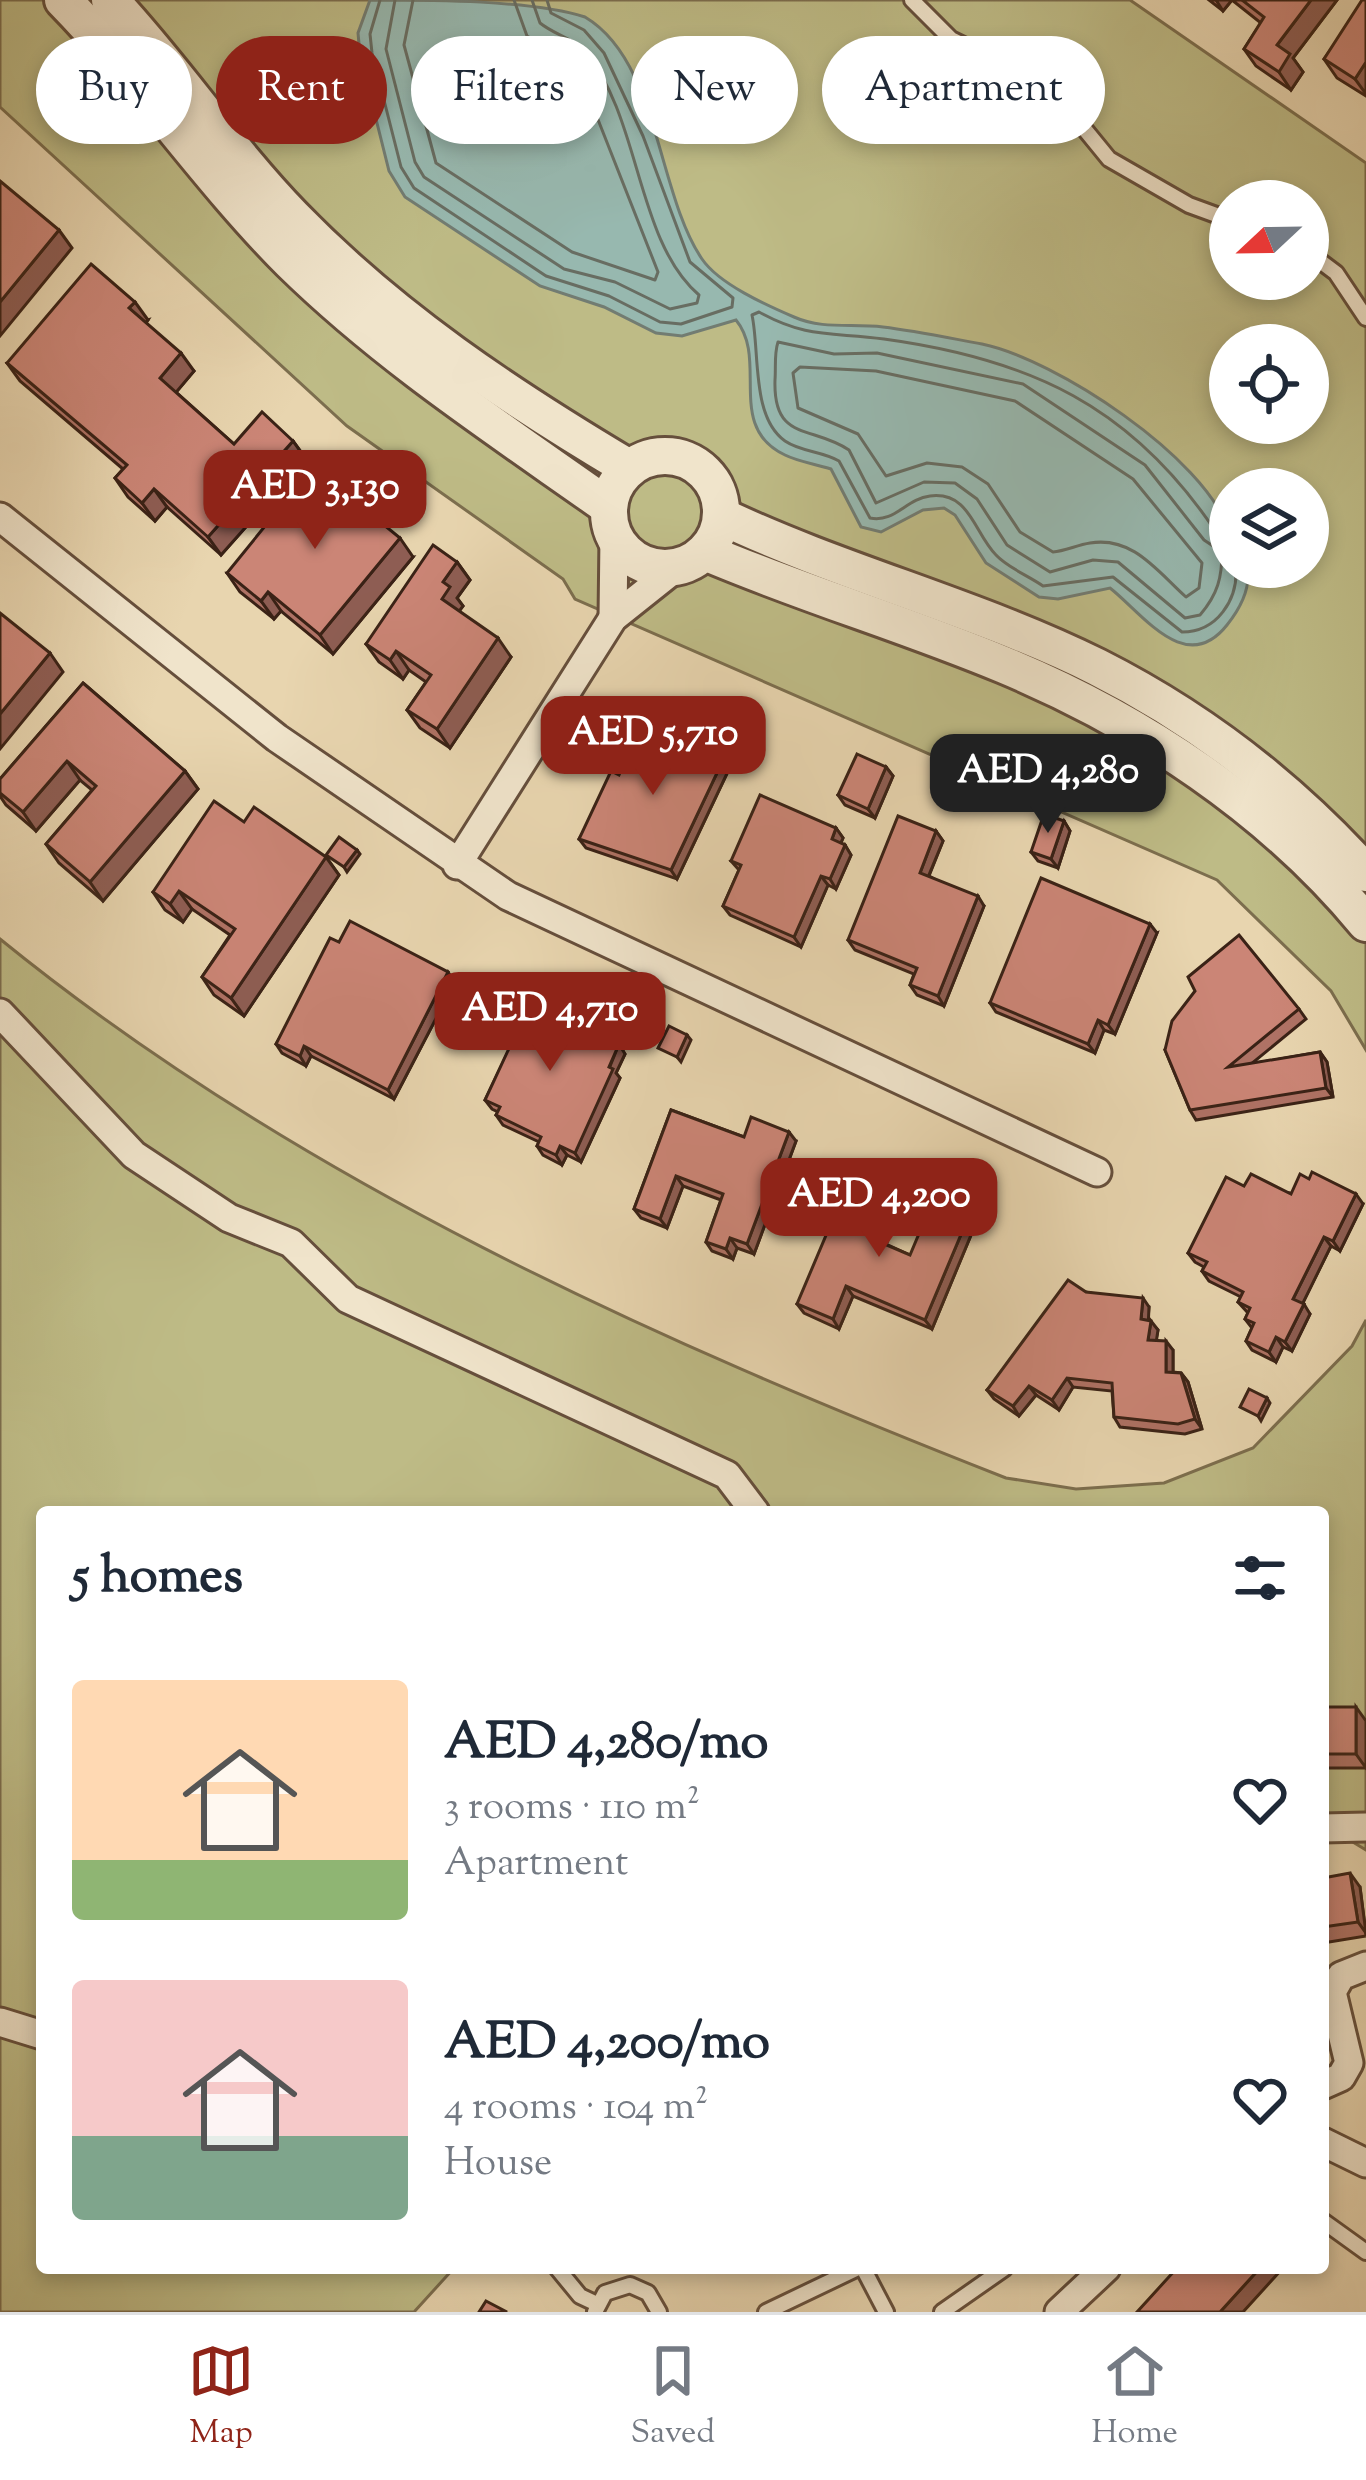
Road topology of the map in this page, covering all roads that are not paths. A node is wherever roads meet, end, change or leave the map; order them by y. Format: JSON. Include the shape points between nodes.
{"nodes":[{"id":1,"x":63,"y":0,"type":"edge"},
{"id":2,"x":110,"y":0,"type":"edge"},
{"id":3,"x":912,"y":0,"type":"edge"},
{"id":4,"x":1209,"y":212,"type":"edge"},
{"id":5,"x":1329,"y":268,"type":"edge"},
{"id":6,"x":1366,"y":317,"type":"edge"},
{"id":7,"x":629,"y":468,"type":"junction"},
{"id":8,"x":721,"y":516,"type":"junction"},
{"id":9,"x":0,"y":517,"type":"edge"},
{"id":10,"x":612,"y":522,"type":"junction"},
{"id":11,"x":691,"y":560,"type":"junction"},
{"id":12,"x":613,"y":618,"type":"junction"},
{"id":13,"x":457,"y":865,"type":"junction"},
{"id":14,"x":1366,"y":873,"type":"edge"},
{"id":15,"x":1366,"y":923,"type":"edge"},
{"id":16,"x":0,"y":1013,"type":"edge"},
{"id":17,"x":1097,"y":1172,"type":"dead end"},
{"id":18,"x":751,"y":1506,"type":"edge"},
{"id":19,"x":1366,"y":1827,"type":"edge"},
{"id":20,"x":1329,"y":1828,"type":"edge"},
{"id":21,"x":1366,"y":1966,"type":"edge"},
{"id":22,"x":0,"y":2022,"type":"edge"},
{"id":23,"x":36,"y":2033,"type":"edge"},
{"id":24,"x":1329,"y":2082,"type":"edge"},
{"id":25,"x":1329,"y":2142,"type":"edge"},
{"id":26,"x":1366,"y":2163,"type":"edge"},
{"id":27,"x":1329,"y":2225,"type":"edge"},
{"id":28,"x":1366,"y":2252,"type":"edge"},
{"id":29,"x":562,"y":2274,"type":"edge"},
{"id":30,"x":629,"y":2274,"type":"edge"},
{"id":31,"x":848,"y":2274,"type":"edge"},
{"id":32,"x":864,"y":2274,"type":"edge"},
{"id":33,"x":996,"y":2274,"type":"edge"},
{"id":34,"x":1100,"y":2274,"type":"edge"},
{"id":35,"x":630,"y":2285,"type":"junction"},
{"id":36,"x":596,"y":2308,"type":"edge"},
{"id":37,"x":659,"y":2312,"type":"edge"},
{"id":38,"x":766,"y":2312,"type":"edge"},
{"id":39,"x":886,"y":2312,"type":"edge"},
{"id":40,"x":942,"y":2312,"type":"edge"},
{"id":41,"x":1059,"y":2312,"type":"edge"}],
"edges":[{"from":1,"to":10,"type":"street","via":[[222,188],[323,292]]},
{"from":2,"to":7,"type":"street","via":[[253,174],[369,290],[492,384]]},
{"from":3,"to":4,"type":"lane","via":[[951,39],[1051,88],[1108,159]]},
{"from":5,"to":6,"type":"lane"},
{"from":7,"to":8,"type":"street","via":[[653,457],[691,462],[716,490]]},
{"from":7,"to":10,"type":"street","via":[[615,486]]},
{"from":8,"to":11,"type":"street"},
{"from":8,"to":14,"type":"street","via":[[1097,667],[1239,756]]},
{"from":9,"to":13,"type":"street","via":[[207,685]]},
{"from":10,"to":11,"type":"street","via":[[636,560]]},
{"from":10,"to":12,"type":"street"},
{"from":11,"to":12,"type":"street"},
{"from":11,"to":15,"type":"street","via":[[1004,665],[1106,713],[1257,816]]},
{"from":12,"to":13,"type":"street"},
{"from":13,"to":17,"type":"street","via":[[562,926]]},
{"from":16,"to":18,"type":"street","via":[[134,1155],[230,1218],[291,1243],[348,1299],[712,1468]]},
{"from":19,"to":20,"type":"street"},
{"from":21,"to":24,"type":"street","via":[[1341,1976],[1332,1992],[1349,2063]]},
{"from":22,"to":23,"type":"street"},
{"from":25,"to":26,"type":"street"},
{"from":27,"to":28,"type":"lane"},
{"from":29,"to":36,"type":"lane"},
{"from":30,"to":35,"type":"lane"},
{"from":31,"to":38,"type":"lane"},
{"from":32,"to":39,"type":"lane"},
{"from":33,"to":40,"type":"lane"},
{"from":34,"to":41,"type":"street"},
{"from":35,"to":36,"type":"lane"},
{"from":35,"to":37,"type":"lane","via":[[648,2293]]}]}
